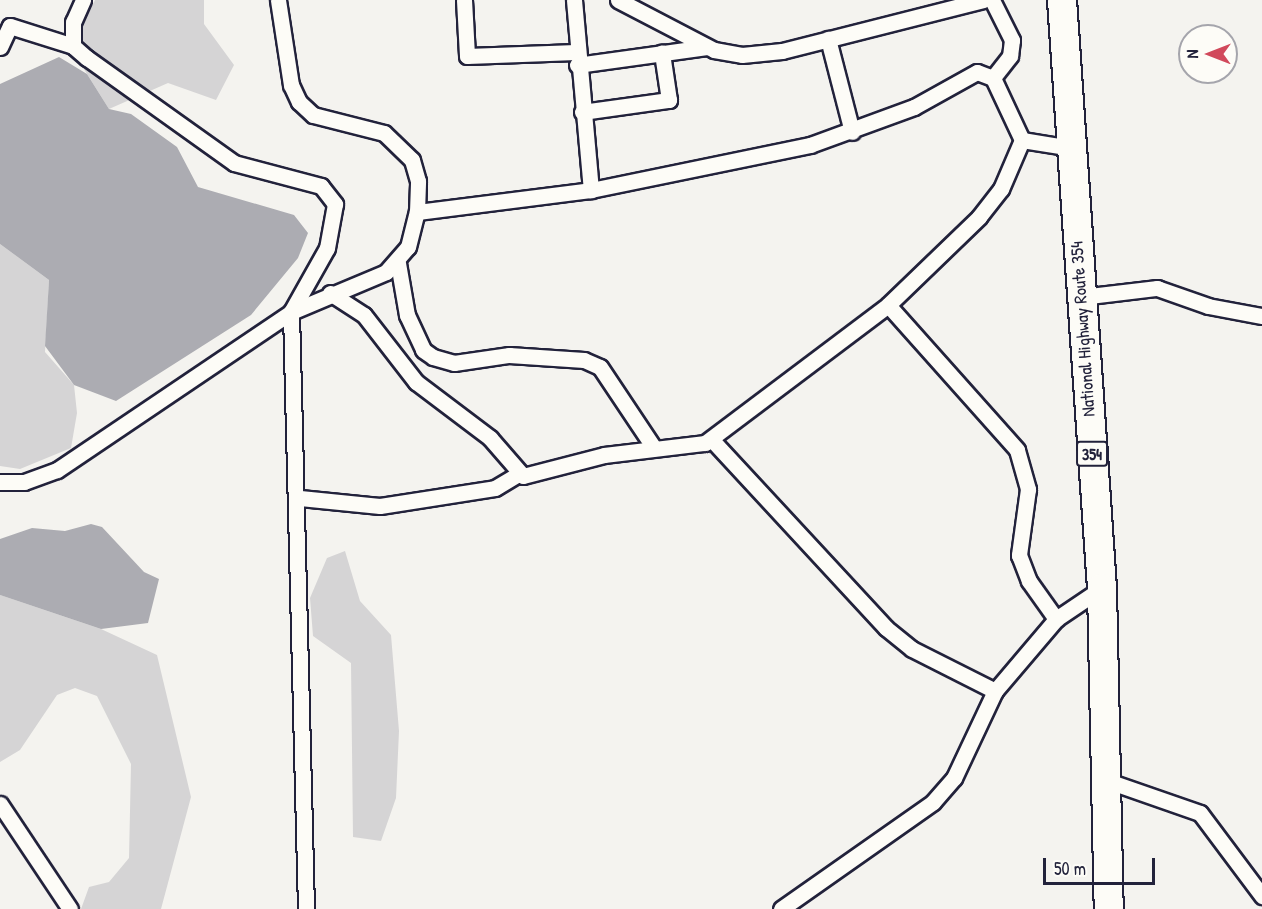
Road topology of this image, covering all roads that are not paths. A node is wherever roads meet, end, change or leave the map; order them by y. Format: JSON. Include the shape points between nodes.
{"nodes":[{"id":1,"x":83,"y":0,"type":"edge"},
{"id":2,"x":278,"y":0,"type":"edge"},
{"id":3,"x":464,"y":0,"type":"edge"},
{"id":4,"x":574,"y":0,"type":"edge"},
{"id":5,"x":618,"y":0,"type":"edge"},
{"id":6,"x":984,"y":0,"type":"edge"},
{"id":7,"x":992,"y":0,"type":"edge"},
{"id":8,"x":1062,"y":0,"type":"edge"},
{"id":9,"x":828,"y":39,"type":"junction"},
{"id":10,"x":73,"y":46,"type":"junction"},
{"id":11,"x":0,"y":47,"type":"edge"},
{"id":12,"x":708,"y":47,"type":"junction"},
{"id":13,"x":662,"y":53,"type":"junction"},
{"id":14,"x":577,"y":59,"type":"junction"},
{"id":15,"x":993,"y":78,"type":"junction"},
{"id":16,"x":582,"y":112,"type":"junction"},
{"id":17,"x":852,"y":132,"type":"junction"},
{"id":18,"x":1022,"y":140,"type":"junction"},
{"id":19,"x":1072,"y":148,"type":"junction"},
{"id":20,"x":591,"y":190,"type":"junction"},
{"id":21,"x":417,"y":212,"type":"junction"},
{"id":22,"x":398,"y":263,"type":"junction"},
{"id":23,"x":330,"y":293,"type":"junction"},
{"id":24,"x":1080,"y":297,"type":"junction"},
{"id":25,"x":888,"y":305,"type":"junction"},
{"id":26,"x":291,"y":312,"type":"junction"},
{"id":27,"x":1262,"y":316,"type":"edge"},
{"id":28,"x":712,"y":440,"type":"junction"},
{"id":29,"x":654,"y":448,"type":"junction"},
{"id":30,"x":518,"y":474,"type":"junction"},
{"id":31,"x":0,"y":482,"type":"edge"},
{"id":32,"x":300,"y":498,"type":"junction"},
{"id":33,"x":1102,"y":588,"type":"junction"},
{"id":34,"x":1056,"y":619,"type":"junction"},
{"id":35,"x":995,"y":691,"type":"junction"},
{"id":36,"x":1108,"y":781,"type":"junction"},
{"id":37,"x":0,"y":804,"type":"edge"},
{"id":38,"x":1262,"y":896,"type":"edge"},
{"id":39,"x":70,"y":909,"type":"edge"},
{"id":40,"x":306,"y":909,"type":"edge"},
{"id":41,"x":781,"y":909,"type":"edge"},
{"id":42,"x":1108,"y":909,"type":"edge"}],
"edges":[{"from":1,"to":10,"type":"street","via":[[73,22]]},
{"from":2,"to":21,"type":"street","via":[[291,85],[299,102],[313,115],[384,133],[401,145],[418,181]]},
{"from":3,"to":14,"type":"street","via":[[467,56]]},
{"from":4,"to":14,"type":"street"},
{"from":5,"to":12,"type":"street"},
{"from":6,"to":9,"type":"street"},
{"from":7,"to":15,"type":"street","via":[[1012,40],[1011,56]]},
{"from":8,"to":19,"type":"highway","name":"National Highway Route 354","number":"354"},
{"from":9,"to":12,"type":"street","via":[[742,56]]},
{"from":9,"to":17,"type":"street"},
{"from":10,"to":11,"type":"street","via":[[10,26]]},
{"from":10,"to":26,"type":"street","via":[[234,163],[321,186],[335,204],[333,225]]},
{"from":12,"to":13,"type":"street"},
{"from":13,"to":14,"type":"street"},
{"from":13,"to":16,"type":"street","via":[[669,100]]},
{"from":14,"to":16,"type":"street"},
{"from":15,"to":17,"type":"street","via":[[977,72]]},
{"from":15,"to":18,"type":"street"},
{"from":16,"to":20,"type":"street"},
{"from":17,"to":20,"type":"street"},
{"from":18,"to":19,"type":"street"},
{"from":18,"to":25,"type":"street","via":[[1001,189],[979,217]]},
{"from":19,"to":24,"type":"highway","name":"National Highway Route 354","number":"354"},
{"from":20,"to":21,"type":"street"},
{"from":21,"to":22,"type":"street"},
{"from":22,"to":23,"type":"street"},
{"from":22,"to":29,"type":"street","via":[[408,315],[423,350],[454,363],[520,356],[600,367]]},
{"from":23,"to":26,"type":"street"},
{"from":23,"to":30,"type":"street","via":[[364,315],[416,382],[490,438]]},
{"from":24,"to":27,"type":"street","via":[[1156,288],[1208,306]]},
{"from":24,"to":33,"type":"highway","name":"National Highway Route 354","number":"354"},
{"from":25,"to":28,"type":"street","via":[[762,395]]},
{"from":25,"to":34,"type":"street","via":[[1017,450],[1028,489],[1019,555],[1029,581]]},
{"from":26,"to":31,"type":"street","via":[[57,470],[24,482]]},
{"from":26,"to":32,"type":"street"},
{"from":28,"to":29,"type":"street"},
{"from":28,"to":35,"type":"street","via":[[886,628],[912,648]]},
{"from":29,"to":30,"type":"street"},
{"from":30,"to":32,"type":"street","via":[[495,488],[380,506]]},
{"from":32,"to":40,"type":"street"},
{"from":33,"to":34,"type":"street"},
{"from":33,"to":36,"type":"highway","name":"National Highway Route 354","number":"354"},
{"from":34,"to":35,"type":"street"},
{"from":35,"to":41,"type":"street","via":[[954,778],[933,802]]},
{"from":36,"to":38,"type":"street","via":[[1200,813],[1213,823]]},
{"from":36,"to":42,"type":"highway","name":"National Highway Route 354","number":"354"},
{"from":37,"to":39,"type":"street"}]}
